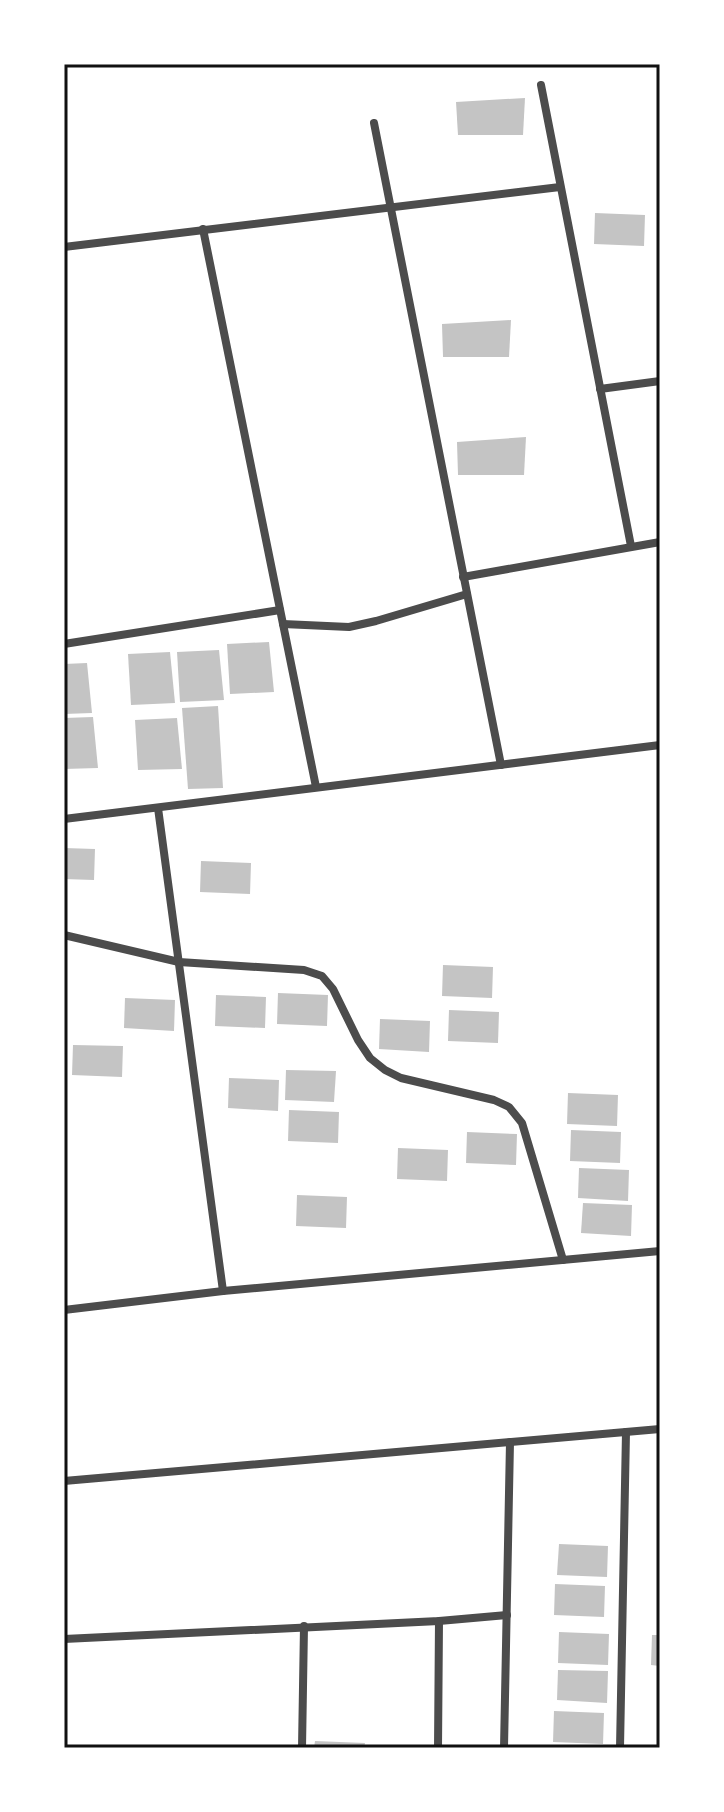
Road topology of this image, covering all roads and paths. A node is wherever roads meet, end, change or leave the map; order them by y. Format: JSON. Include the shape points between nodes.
{"nodes":[{"id":1,"x":541,"y":85,"type":"dead end"},
{"id":2,"x":374,"y":123,"type":"dead end"},
{"id":3,"x":560,"y":187,"type":"junction"},
{"id":4,"x":390,"y":207,"type":"junction"},
{"id":5,"x":203,"y":229,"type":"junction"},
{"id":6,"x":64,"y":247,"type":"edge"},
{"id":7,"x":660,"y":381,"type":"edge"},
{"id":8,"x":600,"y":389,"type":"junction"},
{"id":9,"x":660,"y":542,"type":"edge"},
{"id":10,"x":631,"y":546,"type":"junction"},
{"id":11,"x":463,"y":577,"type":"junction"},
{"id":12,"x":467,"y":594,"type":"junction"},
{"id":13,"x":280,"y":610,"type":"junction"},
{"id":14,"x":283,"y":624,"type":"junction"},
{"id":15,"x":64,"y":644,"type":"edge"},
{"id":16,"x":660,"y":745,"type":"edge"},
{"id":17,"x":501,"y":765,"type":"junction"},
{"id":18,"x":316,"y":787,"type":"junction"},
{"id":19,"x":158,"y":808,"type":"junction"},
{"id":20,"x":64,"y":819,"type":"edge"},
{"id":21,"x":64,"y":935,"type":"edge"},
{"id":22,"x":179,"y":962,"type":"junction"},
{"id":23,"x":660,"y":1251,"type":"edge"},
{"id":24,"x":563,"y":1260,"type":"junction"},
{"id":25,"x":223,"y":1291,"type":"junction"},
{"id":26,"x":64,"y":1310,"type":"edge"},
{"id":27,"x":660,"y":1429,"type":"edge"},
{"id":28,"x":626,"y":1432,"type":"junction"},
{"id":29,"x":510,"y":1442,"type":"junction"},
{"id":30,"x":64,"y":1481,"type":"edge"},
{"id":31,"x":507,"y":1615,"type":"junction"},
{"id":32,"x":439,"y":1621,"type":"junction"},
{"id":33,"x":304,"y":1626,"type":"junction"},
{"id":34,"x":64,"y":1639,"type":"edge"},
{"id":35,"x":302,"y":1748,"type":"edge"},
{"id":36,"x":438,"y":1748,"type":"edge"},
{"id":37,"x":504,"y":1748,"type":"edge"},
{"id":38,"x":620,"y":1748,"type":"edge"}],
"edges":[{"from":1,"to":3,"type":"street"},
{"from":2,"to":4,"type":"street"},
{"from":3,"to":4,"type":"street"},
{"from":3,"to":8,"type":"street"},
{"from":4,"to":5,"type":"street"},
{"from":4,"to":11,"type":"street"},
{"from":5,"to":6,"type":"street"},
{"from":5,"to":13,"type":"street"},
{"from":7,"to":8,"type":"street"},
{"from":8,"to":10,"type":"street"},
{"from":9,"to":10,"type":"street"},
{"from":10,"to":11,"type":"street"},
{"from":11,"to":12,"type":"street"},
{"from":12,"to":14,"type":"street","via":[[349,627]]},
{"from":12,"to":17,"type":"street"},
{"from":13,"to":14,"type":"street"},
{"from":13,"to":15,"type":"street"},
{"from":14,"to":18,"type":"street"},
{"from":16,"to":17,"type":"street"},
{"from":17,"to":18,"type":"street"},
{"from":18,"to":19,"type":"street"},
{"from":19,"to":20,"type":"street"},
{"from":19,"to":22,"type":"street"},
{"from":21,"to":22,"type":"street"},
{"from":22,"to":24,"type":"street","via":[[304,970],[322,976],[370,1058],[385,1070],[509,1107],[522,1123]]},
{"from":22,"to":25,"type":"street"},
{"from":23,"to":24,"type":"street"},
{"from":24,"to":25,"type":"street"},
{"from":25,"to":26,"type":"street"},
{"from":27,"to":28,"type":"street"},
{"from":28,"to":29,"type":"street"},
{"from":28,"to":38,"type":"street"},
{"from":29,"to":30,"type":"street"},
{"from":29,"to":31,"type":"street"},
{"from":31,"to":32,"type":"street"},
{"from":31,"to":37,"type":"street"},
{"from":32,"to":33,"type":"street"},
{"from":32,"to":36,"type":"street"},
{"from":33,"to":34,"type":"street"},
{"from":33,"to":35,"type":"street"}]}
